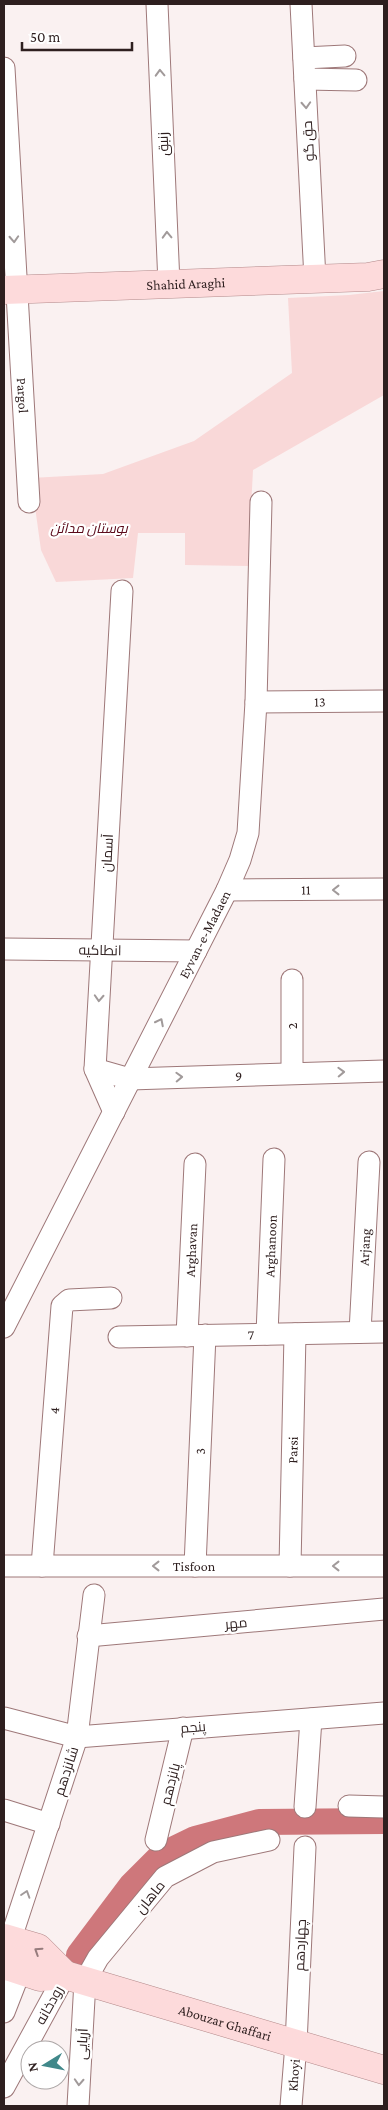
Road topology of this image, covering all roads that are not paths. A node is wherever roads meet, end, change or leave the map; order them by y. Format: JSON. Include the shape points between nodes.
{"nodes":[{"id":1,"x":158,"y":4,"type":"edge"},
{"id":2,"x":301,"y":4,"type":"edge"},
{"id":3,"x":345,"y":56,"type":"dead end"},
{"id":4,"x":304,"y":58,"type":"junction"},
{"id":5,"x":4,"y":68,"type":"edge"},
{"id":6,"x":305,"y":79,"type":"junction"},
{"id":7,"x":356,"y":80,"type":"dead end"},
{"id":8,"x":379,"y":276,"type":"edge"},
{"id":9,"x":315,"y":279,"type":"junction"},
{"id":10,"x":169,"y":284,"type":"junction"},
{"id":11,"x":10,"y":290,"type":"edge"},
{"id":12,"x":28,"y":502,"type":"dead end"},
{"id":13,"x":261,"y":502,"type":"dead end"},
{"id":14,"x":122,"y":591,"type":"dead end"},
{"id":15,"x":384,"y":701,"type":"edge"},
{"id":16,"x":256,"y":702,"type":"junction"},
{"id":17,"x":384,"y":889,"type":"edge"},
{"id":18,"x":227,"y":890,"type":"junction"},
{"id":19,"x":4,"y":948,"type":"edge"},
{"id":20,"x":101,"y":950,"type":"junction"},
{"id":21,"x":196,"y":951,"type":"junction"},
{"id":22,"x":292,"y":980,"type":"dead end"},
{"id":23,"x":95,"y":1069,"type":"junction"},
{"id":24,"x":384,"y":1071,"type":"edge"},
{"id":25,"x":292,"y":1073,"type":"junction"},
{"id":26,"x":130,"y":1079,"type":"junction"},
{"id":27,"x":114,"y":1112,"type":"junction"},
{"id":28,"x":274,"y":1159,"type":"dead end"},
{"id":29,"x":369,"y":1162,"type":"dead end"},
{"id":30,"x":195,"y":1164,"type":"dead end"},
{"id":31,"x":111,"y":1298,"type":"dead end"},
{"id":32,"x":4,"y":1327,"type":"edge"},
{"id":33,"x":360,"y":1332,"type":"junction"},
{"id":34,"x":384,"y":1332,"type":"edge"},
{"id":35,"x":267,"y":1334,"type":"junction"},
{"id":36,"x":295,"y":1334,"type":"junction"},
{"id":37,"x":196,"y":1336,"type":"junction"},
{"id":38,"x":118,"y":1337,"type":"dead end"},
{"id":39,"x":4,"y":1566,"type":"edge"},
{"id":40,"x":42,"y":1566,"type":"junction"},
{"id":41,"x":194,"y":1566,"type":"junction"},
{"id":42,"x":290,"y":1566,"type":"junction"},
{"id":43,"x":384,"y":1566,"type":"edge"},
{"id":44,"x":94,"y":1595,"type":"dead end"},
{"id":45,"x":384,"y":1609,"type":"edge"},
{"id":46,"x":88,"y":1636,"type":"junction"},
{"id":47,"x":384,"y":1713,"type":"edge"},
{"id":48,"x":4,"y":1718,"type":"edge"},
{"id":49,"x":311,"y":1719,"type":"junction"},
{"id":50,"x":184,"y":1728,"type":"junction"},
{"id":51,"x":77,"y":1737,"type":"junction"},
{"id":52,"x":349,"y":1806,"type":"dead end"},
{"id":53,"x":306,"y":1807,"type":"dead end"},
{"id":54,"x":384,"y":1807,"type":"edge"},
{"id":55,"x":4,"y":1810,"type":"edge"},
{"id":56,"x":49,"y":1824,"type":"junction"},
{"id":57,"x":156,"y":1840,"type":"dead end"},
{"id":58,"x":270,"y":1840,"type":"dead end"},
{"id":59,"x":304,"y":1847,"type":"dead end"},
{"id":60,"x":10,"y":1954,"type":"edge"},
{"id":61,"x":75,"y":1978,"type":"junction"},
{"id":62,"x":4,"y":2012,"type":"edge"},
{"id":63,"x":296,"y":2044,"type":"junction"},
{"id":64,"x":384,"y":2070,"type":"edge"},
{"id":65,"x":4,"y":2087,"type":"edge"},
{"id":66,"x":78,"y":2106,"type":"edge"},
{"id":67,"x":292,"y":2106,"type":"edge"}],
"edges":[{"from":10,"to":1,"type":"street","name":"زنبق","one_way":true},
{"from":2,"to":4,"type":"street","name":"حق گو"},
{"from":3,"to":4,"type":"street"},
{"from":4,"to":6,"type":"street","name":"حق گو"},
{"from":5,"to":11,"type":"street","name":"Pargol","one_way":true},
{"from":6,"to":7,"type":"street"},
{"from":6,"to":9,"type":"street","name":"حق گو","one_way":true},
{"from":8,"to":9,"type":"main road","name":"Shahid Araghi"},
{"from":9,"to":10,"type":"main road","name":"Shahid Araghi"},
{"from":10,"to":11,"type":"main road","name":"Shahid Araghi"},
{"from":11,"to":12,"type":"street","name":"Pargol"},
{"from":13,"to":16,"type":"street","name":"Eyvan-e-Madaen"},
{"from":14,"to":20,"type":"street","name":"آسمان"},
{"from":15,"to":16,"type":"street","name":"13"},
{"from":16,"to":18,"type":"street","name":"Eyvan-e-Madaen","via":[[248,833]]},
{"from":17,"to":18,"type":"street","name":"11","one_way":true},
{"from":18,"to":21,"type":"street","name":"Eyvan-e-Madaen"},
{"from":19,"to":20,"type":"street","name":"انطاکیه"},
{"from":20,"to":21,"type":"street","name":"انطاکیه"},
{"from":20,"to":23,"type":"street","name":"آسمان","one_way":true},
{"from":26,"to":21,"type":"street","name":"Eyvan-e-Madaen","one_way":true},
{"from":22,"to":25,"type":"street","name":"2"},
{"from":23,"to":26,"type":"street","name":"9"},
{"from":23,"to":27,"type":"street","name":"آسمان"},
{"from":25,"to":24,"type":"street","name":"9","one_way":true},
{"from":26,"to":25,"type":"street","name":"9","one_way":true},
{"from":26,"to":27,"type":"street","name":"Eyvan-e-Madaen"},
{"from":27,"to":32,"type":"street","name":"Eyvan-e-Madaen"},
{"from":28,"to":35,"type":"street","name":"Arghanoon"},
{"from":29,"to":33,"type":"street","name":"Arjang"},
{"from":30,"to":37,"type":"street","name":"Arghavan"},
{"from":31,"to":40,"type":"street","name":"4","via":[[69,1300],[62,1306]]},
{"from":33,"to":34,"type":"street","name":"7"},
{"from":33,"to":36,"type":"street","name":"7"},
{"from":35,"to":36,"type":"street","name":"7"},
{"from":35,"to":37,"type":"street","name":"7"},
{"from":36,"to":42,"type":"street","name":"Parsi"},
{"from":37,"to":38,"type":"street","name":"7"},
{"from":37,"to":41,"type":"street","name":"3"},
{"from":39,"to":40,"type":"street","name":"Tisfoon"},
{"from":41,"to":40,"type":"street","name":"Tisfoon","one_way":true},
{"from":41,"to":42,"type":"street","name":"Tisfoon"},
{"from":43,"to":42,"type":"street","name":"Tisfoon","one_way":true},
{"from":44,"to":46,"type":"street","name":"شانزدهم"},
{"from":45,"to":46,"type":"street","name":"مهر"},
{"from":46,"to":51,"type":"street","name":"شانزدهم"},
{"from":47,"to":49,"type":"street","name":"پنجم"},
{"from":48,"to":51,"type":"street","name":"پنجم"},
{"from":49,"to":50,"type":"street","name":"پنجم"},
{"from":49,"to":53,"type":"street"},
{"from":50,"to":51,"type":"street","name":"پنجم"},
{"from":50,"to":57,"type":"street","name":"پانزدهم"},
{"from":51,"to":56,"type":"street","name":"شانزدهم"},
{"from":52,"to":54,"type":"street"},
{"from":55,"to":56,"type":"street"},
{"from":60,"to":56,"type":"street","name":"شانزدهم","one_way":true},
{"from":58,"to":61,"type":"street","name":"ماهان","via":[[213,1852],[165,1877],[98,1958]]},
{"from":59,"to":63,"type":"street","name":"چهاردهم"},
{"from":60,"to":61,"type":"main road","name":"Abouzar Ghaffari","via":[[40,1978]]},
{"from":60,"to":62,"type":"street"},
{"from":61,"to":63,"type":"main road","name":"Abouzar Ghaffari"},
{"from":61,"to":65,"type":"street","name":"رودخانه"},
{"from":61,"to":66,"type":"street","name":"آریایی","one_way":true},
{"from":63,"to":64,"type":"main road","name":"Abouzar Ghaffari"},
{"from":63,"to":67,"type":"street","name":"Khoyi"}]}
